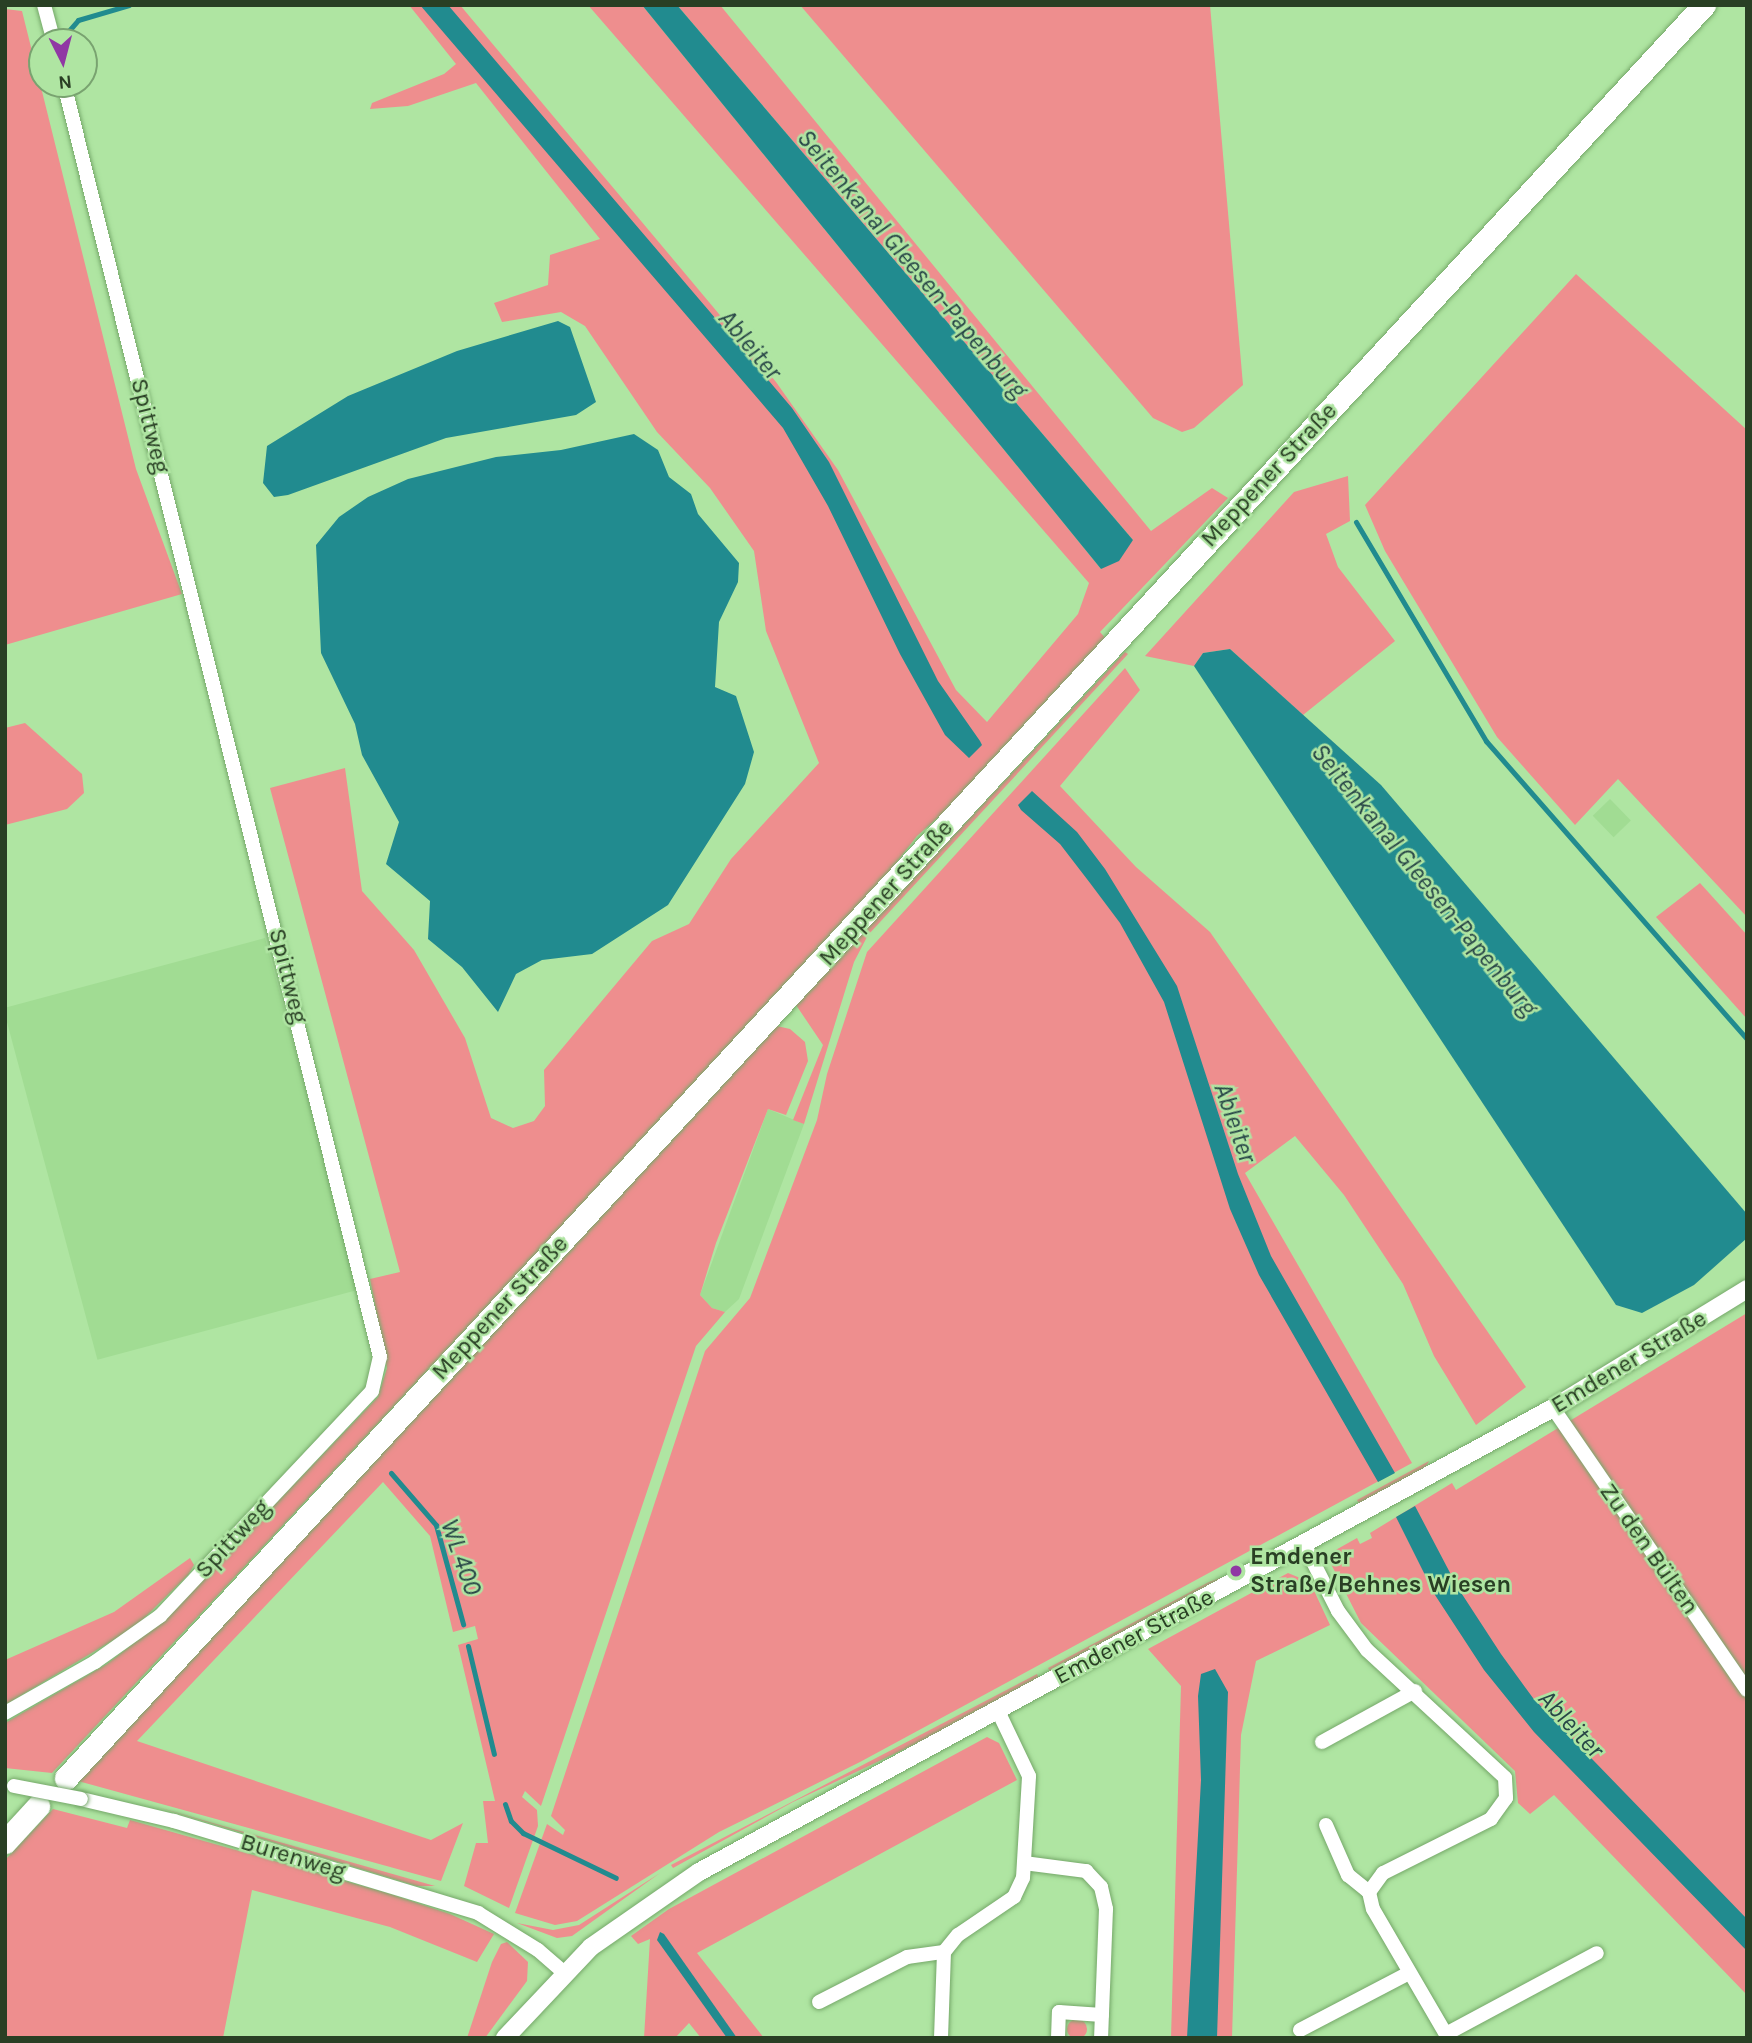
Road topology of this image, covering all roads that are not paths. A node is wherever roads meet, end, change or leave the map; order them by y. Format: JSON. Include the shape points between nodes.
{"nodes":[{"id":1,"x":44,"y":5,"type":"edge"},
{"id":2,"x":1704,"y":5,"type":"edge"},
{"id":3,"x":50,"y":28,"type":"edge"},
{"id":4,"x":67,"y":98,"type":"edge"},
{"id":5,"x":1747,"y":1289,"type":"edge"},
{"id":6,"x":1553,"y":1408,"type":"junction"},
{"id":7,"x":1304,"y":1544,"type":"junction"},
{"id":8,"x":1747,"y":1690,"type":"edge"},
{"id":9,"x":1415,"y":1691,"type":"junction"},
{"id":10,"x":998,"y":1711,"type":"junction"},
{"id":11,"x":5,"y":1713,"type":"edge"},
{"id":12,"x":1322,"y":1742,"type":"dead end"},
{"id":13,"x":66,"y":1778,"type":"dead end"},
{"id":14,"x":9,"y":1785,"type":"edge"},
{"id":15,"x":38,"y":1806,"type":"dead end"},
{"id":16,"x":1326,"y":1825,"type":"dead end"},
{"id":17,"x":5,"y":1842,"type":"edge"},
{"id":18,"x":1024,"y":1863,"type":"junction"},
{"id":19,"x":1369,"y":1892,"type":"junction"},
{"id":20,"x":944,"y":1952,"type":"junction"},
{"id":21,"x":1597,"y":1953,"type":"dead end"},
{"id":22,"x":564,"y":1972,"type":"junction"},
{"id":23,"x":1409,"y":1973,"type":"junction"},
{"id":24,"x":819,"y":2003,"type":"dead end"},
{"id":25,"x":1102,"y":2015,"type":"junction"},
{"id":26,"x":1300,"y":2030,"type":"dead end"},
{"id":27,"x":1447,"y":2036,"type":"edge"},
{"id":28,"x":505,"y":2038,"type":"edge"},
{"id":29,"x":941,"y":2038,"type":"edge"},
{"id":30,"x":1058,"y":2038,"type":"edge"},
{"id":31,"x":1101,"y":2038,"type":"edge"}],
"edges":[{"from":1,"to":3,"type":"street"},
{"from":2,"to":13,"type":"main road","name":"Meppener Straße"},
{"from":4,"to":11,"type":"street","name":"Spittweg","via":[[380,1357],[372,1391],[160,1616],[95,1662]]},
{"from":5,"to":6,"type":"street","name":"Emdener Straße"},
{"from":6,"to":7,"type":"street","name":"Emdener Straße"},
{"from":6,"to":8,"type":"street","name":"Zu den Bülten"},
{"from":7,"to":9,"type":"street","via":[[1338,1611],[1367,1650]]},
{"from":7,"to":10,"type":"street","name":"Emdener Straße"},
{"from":9,"to":12,"type":"street"},
{"from":9,"to":19,"type":"street","via":[[1500,1769],[1506,1798],[1491,1819],[1383,1873]]},
{"from":10,"to":18,"type":"street","via":[[1029,1776]]},
{"from":10,"to":22,"type":"street","name":"Emdener Straße","via":[[699,1872],[637,1911]]},
{"from":14,"to":22,"type":"street","name":"Burenweg","bridge":true,"via":[[174,1821],[478,1913]]},
{"from":15,"to":17,"type":"main road"},
{"from":16,"to":19,"type":"street","via":[[1348,1875]]},
{"from":18,"to":20,"type":"street","via":[[1014,1898],[958,1935]]},
{"from":18,"to":25,"type":"street","via":[[1086,1871],[1101,1887],[1106,1909]]},
{"from":19,"to":23,"type":"street","via":[[1373,1909]]},
{"from":20,"to":24,"type":"street","via":[[908,1957]]},
{"from":20,"to":29,"type":"street"},
{"from":21,"to":27,"type":"street"},
{"from":22,"to":28,"type":"street","name":"Emdener Straße"},
{"from":23,"to":26,"type":"street"},
{"from":23,"to":27,"type":"street"},
{"from":25,"to":30,"type":"street","via":[[1059,2012]]},
{"from":25,"to":31,"type":"street"}]}
